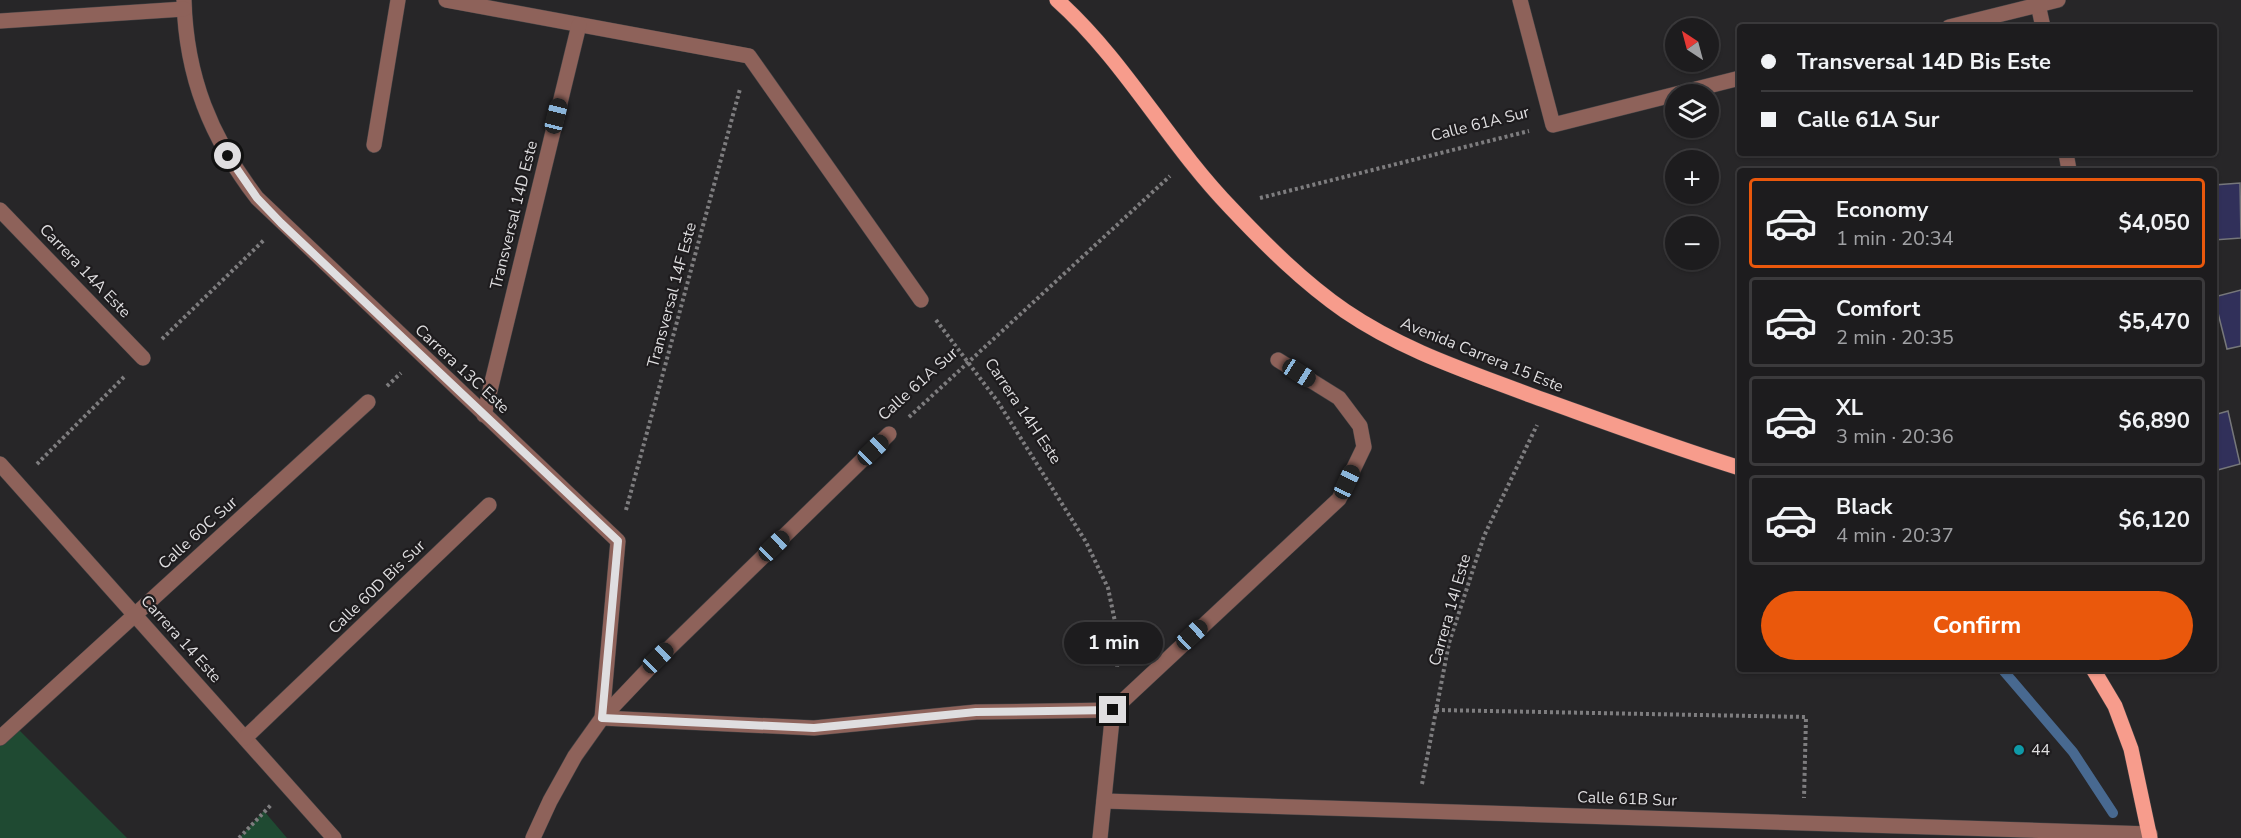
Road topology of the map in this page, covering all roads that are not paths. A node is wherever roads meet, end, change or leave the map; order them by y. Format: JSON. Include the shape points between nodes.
{"nodes":[{"id":1,"x":398,"y":0,"type":"edge"},
{"id":2,"x":446,"y":0,"type":"edge"},
{"id":3,"x":1057,"y":0,"type":"edge"},
{"id":4,"x":1520,"y":0,"type":"edge"},
{"id":5,"x":2058,"y":0,"type":"edge"},
{"id":6,"x":2038,"y":2,"type":"edge"},
{"id":7,"x":184,"y":5,"type":"edge"},
{"id":8,"x":0,"y":21,"type":"edge"},
{"id":9,"x":1960,"y":24,"type":"edge"},
{"id":10,"x":2042,"y":24,"type":"edge"},
{"id":11,"x":579,"y":25,"type":"junction"},
{"id":12,"x":1737,"y":79,"type":"edge"},
{"id":13,"x":374,"y":145,"type":"dead end"},
{"id":14,"x":0,"y":210,"type":"edge"},
{"id":15,"x":921,"y":300,"type":"road end"},
{"id":16,"x":144,"y":358,"type":"dead end"},
{"id":17,"x":1278,"y":360,"type":"dead end"},
{"id":18,"x":368,"y":402,"type":"road end"},
{"id":19,"x":484,"y":415,"type":"junction"},
{"id":20,"x":889,"y":434,"type":"road end"},
{"id":21,"x":0,"y":464,"type":"edge"},
{"id":22,"x":1737,"y":467,"type":"edge"},
{"id":23,"x":489,"y":505,"type":"dead end"},
{"id":24,"x":135,"y":615,"type":"junction"},
{"id":25,"x":2095,"y":672,"type":"edge"},
{"id":26,"x":1113,"y":710,"type":"junction"},
{"id":27,"x":602,"y":718,"type":"junction"},
{"id":28,"x":0,"y":738,"type":"edge"},
{"id":29,"x":245,"y":738,"type":"junction"},
{"id":30,"x":1104,"y":801,"type":"junction"},
{"id":31,"x":2150,"y":836,"type":"edge"},
{"id":32,"x":334,"y":838,"type":"edge"},
{"id":33,"x":534,"y":838,"type":"edge"},
{"id":34,"x":1100,"y":838,"type":"edge"}],
"edges":[{"from":1,"to":13,"type":"street"},
{"from":2,"to":11,"type":"street"},
{"from":3,"to":22,"type":"main road","name":"Avenida Carrera 15 Este","via":[[1102,46],[1229,206],[1303,278],[1345,311],[1429,356]]},
{"from":4,"to":12,"type":"street","name":"Calle 61A Sur","via":[[1553,125]]},
{"from":5,"to":6,"type":"street"},
{"from":6,"to":9,"type":"street"},
{"from":6,"to":10,"type":"street"},
{"from":7,"to":8,"type":"street"},
{"from":7,"to":19,"type":"street","name":"Carrera 13C Este","via":[[194,77],[204,110],[237,171],[281,223]]},
{"from":11,"to":15,"type":"street","via":[[749,56]]},
{"from":11,"to":19,"type":"street","name":"Transversal 14D Este"},
{"from":14,"to":16,"type":"street","name":"Carrera 14A Este"},
{"from":17,"to":26,"type":"street","via":[[1340,398],[1360,426],[1364,447],[1339,499]]},
{"from":18,"to":24,"type":"street","name":"Calle 60C Sur"},
{"from":19,"to":27,"type":"street","name":"Carrera 13C Este","via":[[618,541]]},
{"from":20,"to":27,"type":"street","name":"Calle 61A Sur","via":[[658,658]]},
{"from":21,"to":24,"type":"street","name":"Carrera 14 Este"},
{"from":23,"to":29,"type":"street","name":"Calle 60D Bis Sur"},
{"from":24,"to":28,"type":"street","name":"Calle 60C Sur"},
{"from":24,"to":29,"type":"street","name":"Carrera 14 Este"},
{"from":25,"to":31,"type":"main road","via":[[2115,706],[2131,749]]},
{"from":26,"to":27,"type":"street","via":[[976,712],[814,728]]},
{"from":26,"to":30,"type":"street"},
{"from":27,"to":33,"type":"street","name":"Calle 61A Sur","via":[[575,756]]},
{"from":29,"to":32,"type":"street","name":"Carrera 14 Este"},
{"from":30,"to":31,"type":"street","name":"Calle 61B Sur"},
{"from":30,"to":34,"type":"street"}]}
